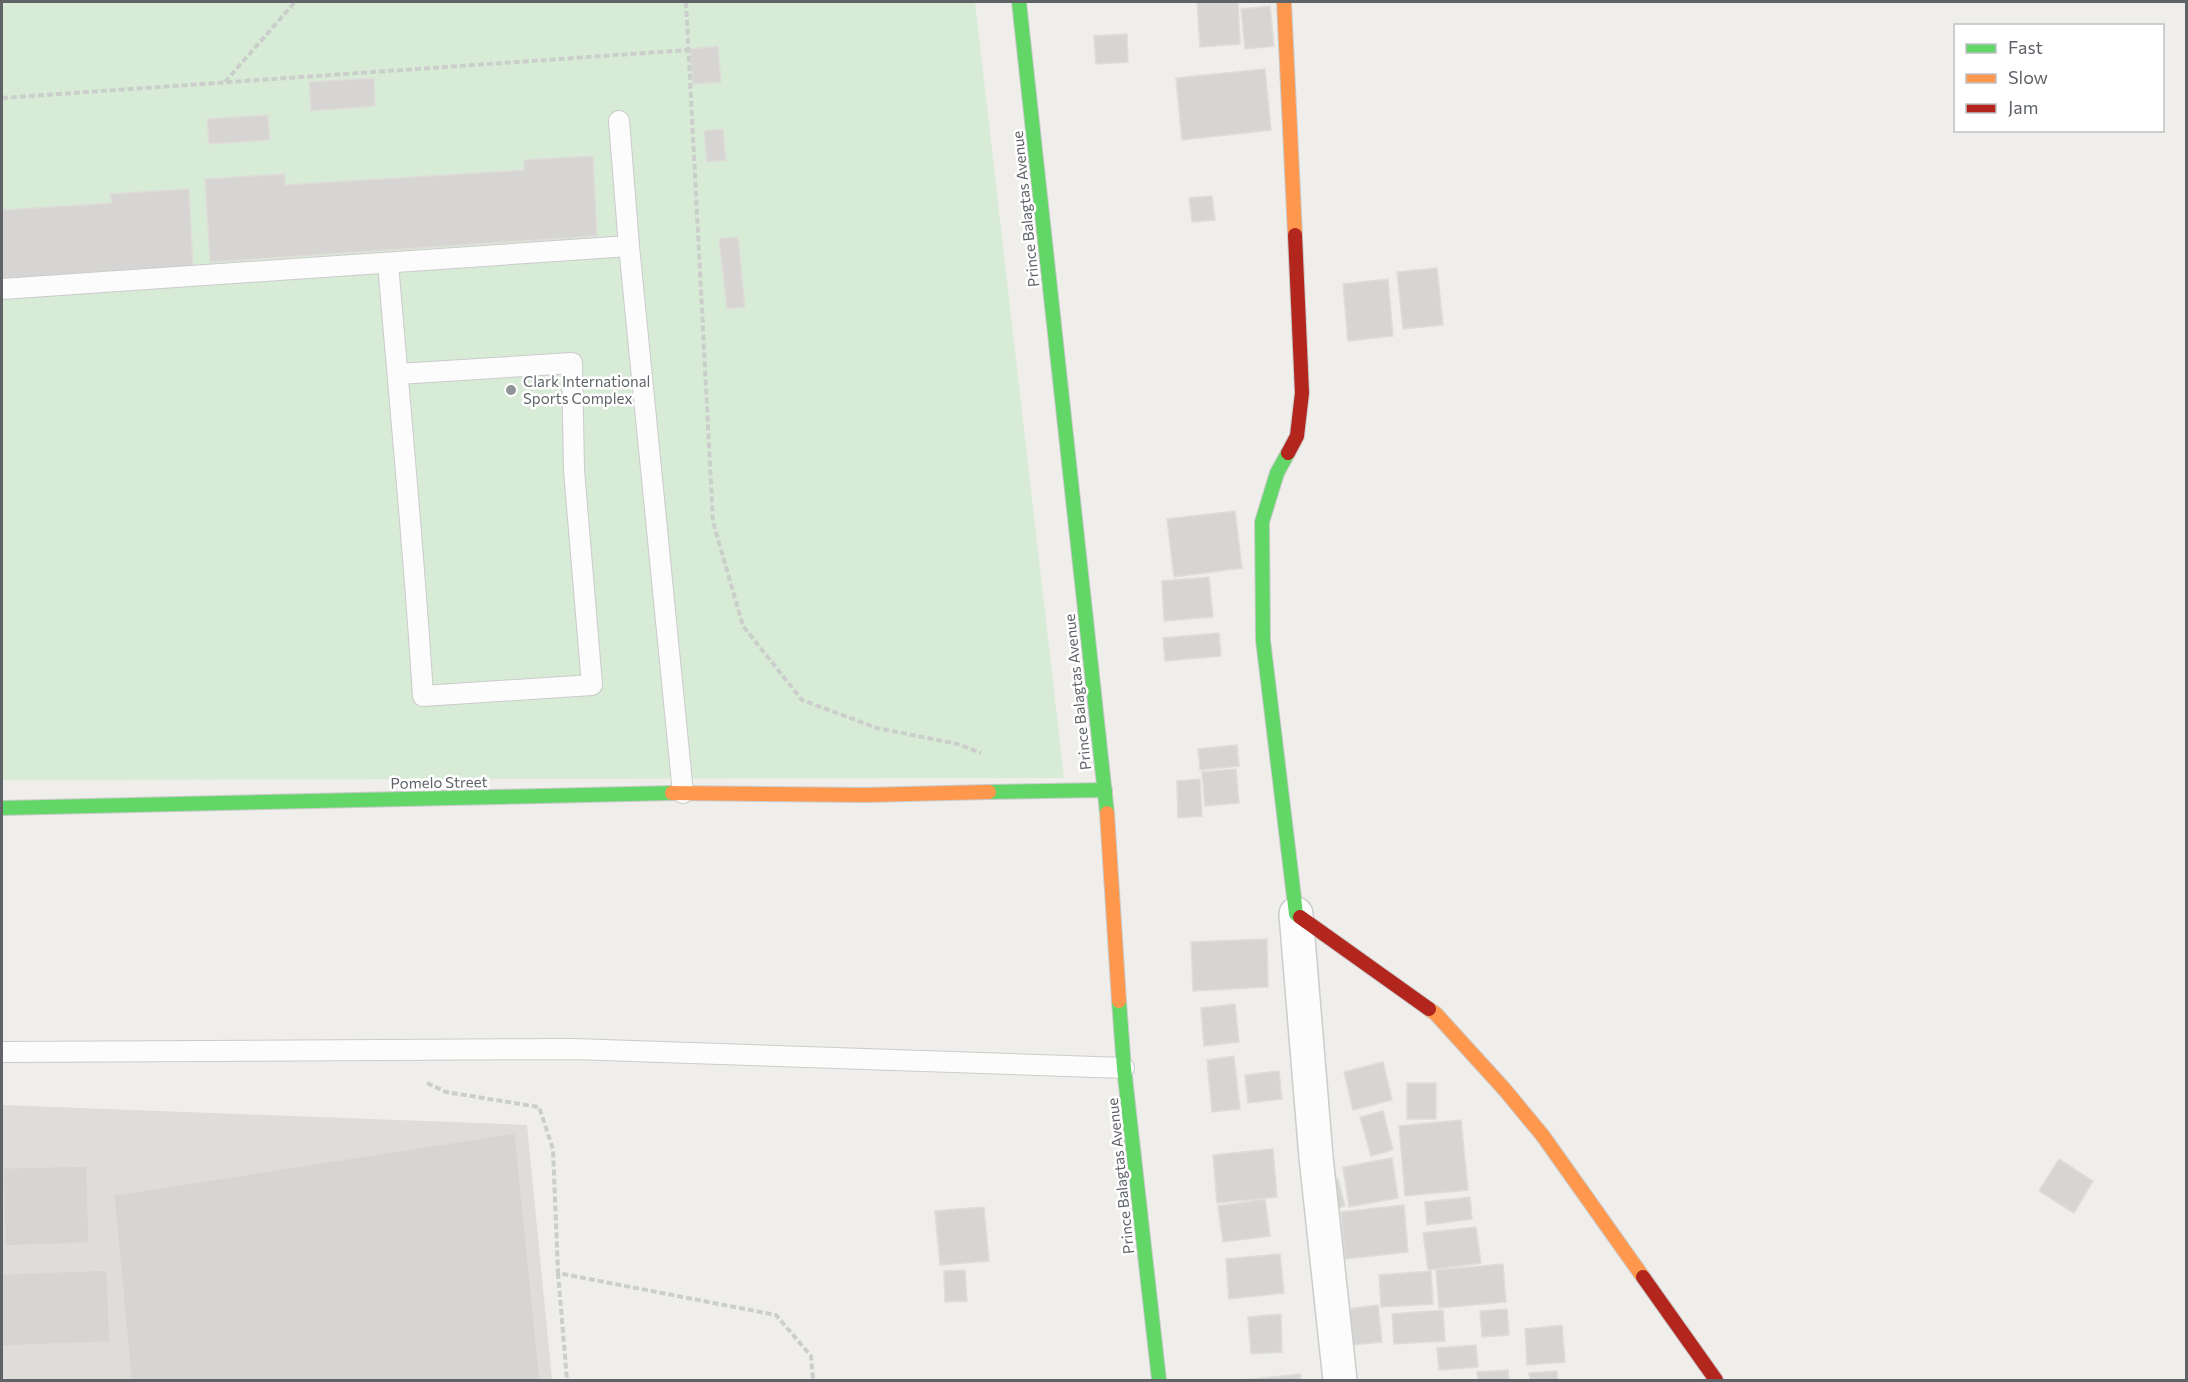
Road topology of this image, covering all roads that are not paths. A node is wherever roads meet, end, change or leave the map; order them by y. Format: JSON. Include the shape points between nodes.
{"nodes":[{"id":1,"x":1018,"y":2,"type":"edge"},
{"id":2,"x":1284,"y":2,"type":"edge"},
{"id":3,"x":619,"y":121,"type":"dead end"},
{"id":4,"x":629,"y":246,"type":"junction"},
{"id":5,"x":388,"y":263,"type":"junction"},
{"id":6,"x":2,"y":289,"type":"edge"},
{"id":7,"x":398,"y":374,"type":"junction"},
{"id":8,"x":1104,"y":790,"type":"junction"},
{"id":9,"x":683,"y":793,"type":"junction"},
{"id":10,"x":2,"y":808,"type":"edge"},
{"id":11,"x":1296,"y":914,"type":"junction"},
{"id":12,"x":2,"y":1052,"type":"edge"},
{"id":13,"x":1124,"y":1068,"type":"junction"},
{"id":14,"x":1159,"y":1380,"type":"edge"},
{"id":15,"x":1340,"y":1380,"type":"edge"},
{"id":16,"x":1716,"y":1380,"type":"edge"}],
"edges":[{"from":1,"to":8,"type":"street","name":"Prince Balagtas Avenue"},
{"from":2,"to":11,"type":"street","via":[[1302,393],[1297,436],[1277,473],[1262,522],[1263,640]]},
{"from":3,"to":4,"type":"lane"},
{"from":4,"to":5,"type":"lane"},
{"from":4,"to":9,"type":"lane"},
{"from":5,"to":6,"type":"lane"},
{"from":5,"to":7,"type":"lane"},
{"from":7,"to":7,"type":"lane","via":[[423,696],[592,686],[574,470],[572,363]]},
{"from":8,"to":9,"type":"street","name":"Pomelo Street","via":[[878,795]]},
{"from":8,"to":13,"type":"street","name":"Prince Balagtas Avenue"},
{"from":9,"to":10,"type":"street","name":"Pomelo Street"},
{"from":11,"to":15,"type":"street"},
{"from":11,"to":16,"type":"street","via":[[1436,1014],[1497,1081],[1574,1178]]},
{"from":12,"to":13,"type":"lane","via":[[573,1049]]},
{"from":13,"to":14,"type":"street","name":"Prince Balagtas Avenue"}]}
